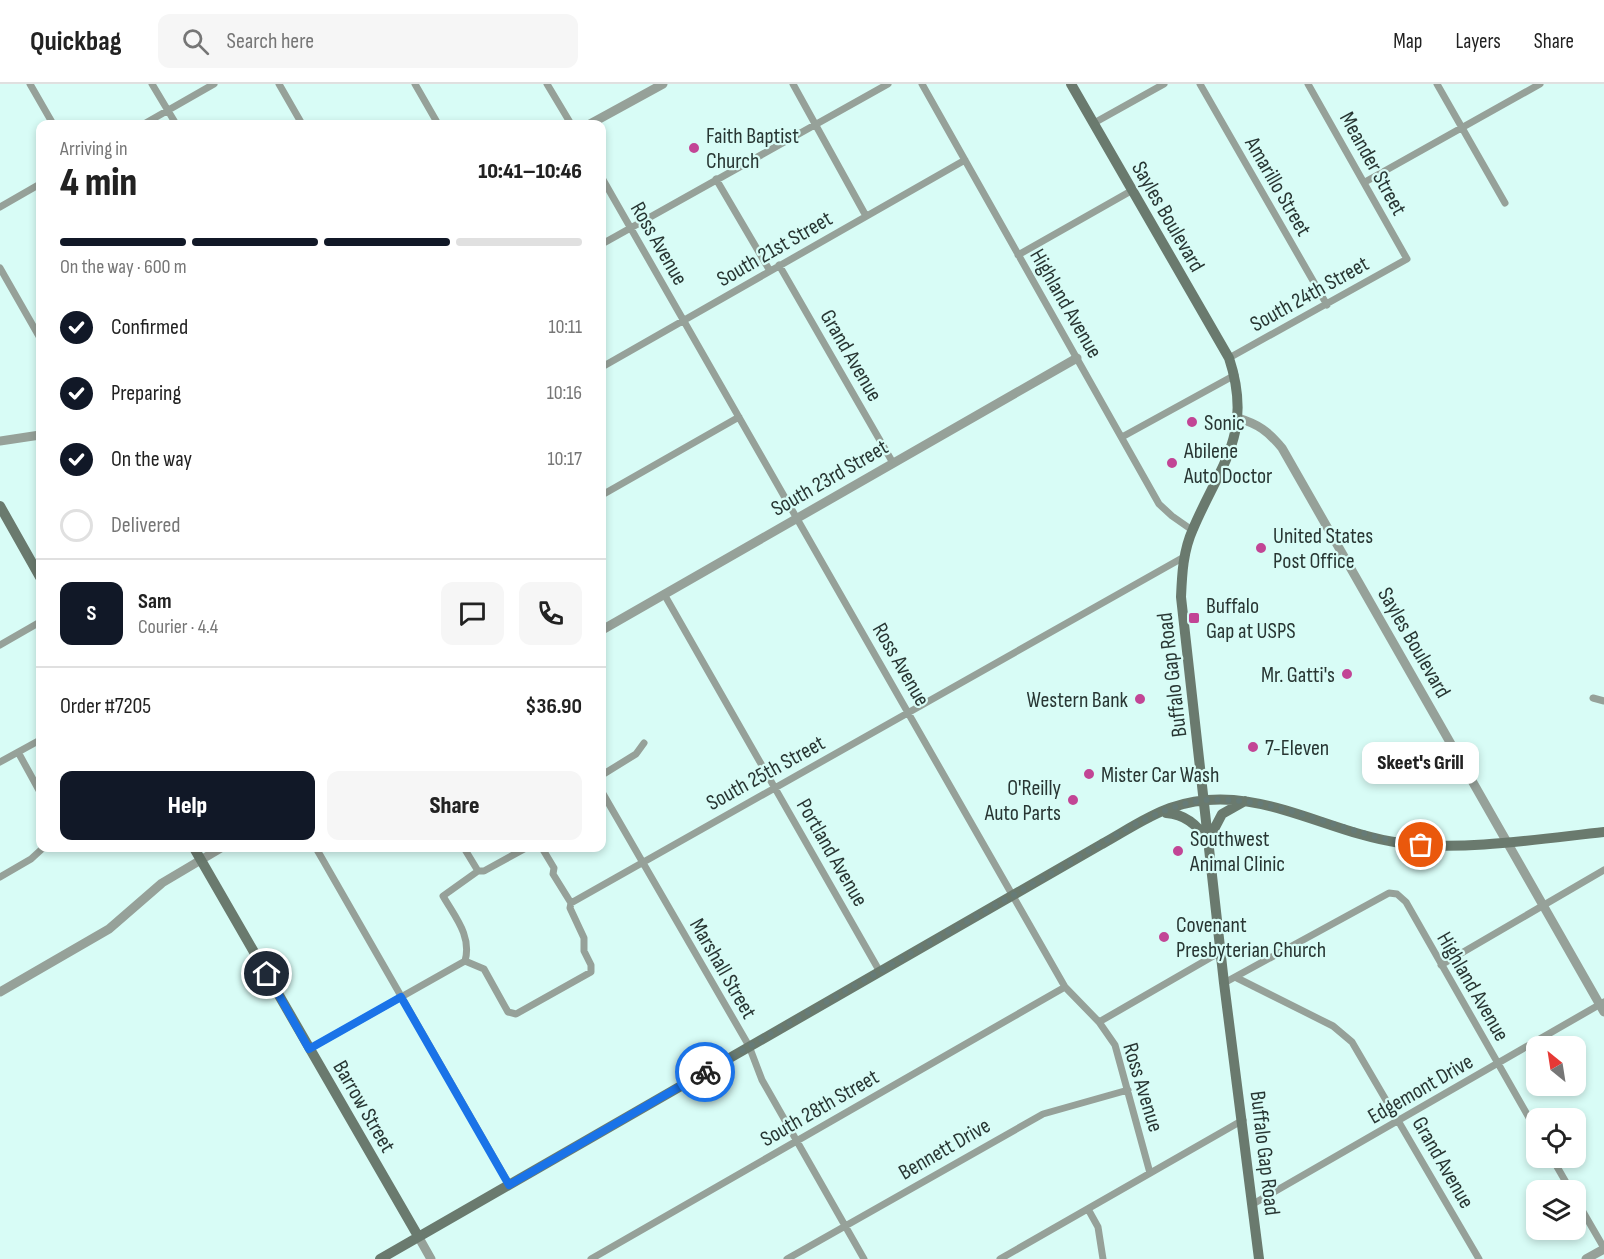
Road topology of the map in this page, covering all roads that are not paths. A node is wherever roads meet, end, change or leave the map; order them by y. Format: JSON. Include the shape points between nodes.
{"nodes":[{"id":1,"x":30,"y":84,"type":"edge"},
{"id":2,"x":152,"y":84,"type":"edge"},
{"id":3,"x":214,"y":84,"type":"edge"},
{"id":4,"x":279,"y":84,"type":"edge"},
{"id":5,"x":415,"y":84,"type":"edge"},
{"id":6,"x":547,"y":84,"type":"edge"},
{"id":7,"x":793,"y":84,"type":"edge"},
{"id":8,"x":888,"y":84,"type":"edge"},
{"id":9,"x":922,"y":84,"type":"edge"},
{"id":10,"x":1071,"y":84,"type":"edge"},
{"id":11,"x":1164,"y":84,"type":"edge"},
{"id":12,"x":1200,"y":84,"type":"edge"},
{"id":13,"x":1308,"y":84,"type":"edge"},
{"id":14,"x":1437,"y":84,"type":"edge"},
{"id":15,"x":1540,"y":84,"type":"edge"},
{"id":16,"x":661,"y":85,"type":"edge"},
{"id":17,"x":168,"y":111,"type":"junction"},
{"id":18,"x":51,"y":120,"type":"edge"},
{"id":19,"x":151,"y":120,"type":"edge"},
{"id":20,"x":174,"y":120,"type":"edge"},
{"id":21,"x":300,"y":120,"type":"edge"},
{"id":22,"x":436,"y":120,"type":"edge"},
{"id":23,"x":569,"y":120,"type":"edge"},
{"id":24,"x":597,"y":120,"type":"edge"},
{"id":25,"x":815,"y":123,"type":"junction"},
{"id":26,"x":1094,"y":123,"type":"junction"},
{"id":27,"x":1461,"y":128,"type":"junction"},
{"id":28,"x":965,"y":160,"type":"junction"},
{"id":29,"x":716,"y":179,"type":"junction"},
{"id":30,"x":1365,"y":182,"type":"junction"},
{"id":31,"x":606,"y":185,"type":"edge"},
{"id":32,"x":36,"y":186,"type":"edge"},
{"id":33,"x":1131,"y":191,"type":"junction"},
{"id":34,"x":1505,"y":202,"type":"dead end"},
{"id":35,"x":0,"y":207,"type":"edge"},
{"id":36,"x":866,"y":216,"type":"junction"},
{"id":37,"x":630,"y":228,"type":"junction"},
{"id":38,"x":606,"y":242,"type":"edge"},
{"id":39,"x":1018,"y":255,"type":"junction"},
{"id":40,"x":1407,"y":259,"type":"joint"},
{"id":41,"x":779,"y":265,"type":"junction"},
{"id":42,"x":0,"y":268,"type":"edge"},
{"id":43,"x":770,"y":271,"type":"junction"},
{"id":44,"x":1327,"y":305,"type":"junction"},
{"id":45,"x":684,"y":320,"type":"junction"},
{"id":46,"x":36,"y":331,"type":"edge"},
{"id":47,"x":1077,"y":358,"type":"junction"},
{"id":48,"x":1229,"y":358,"type":"junction"},
{"id":49,"x":606,"y":365,"type":"edge"},
{"id":50,"x":1235,"y":375,"type":"junction"},
{"id":51,"x":739,"y":417,"type":"junction"},
{"id":52,"x":1238,"y":418,"type":"junction"},
{"id":53,"x":36,"y":436,"type":"edge"},
{"id":54,"x":1122,"y":437,"type":"junction"},
{"id":55,"x":0,"y":441,"type":"edge"},
{"id":56,"x":893,"y":463,"type":"junction"},
{"id":57,"x":606,"y":493,"type":"edge"},
{"id":58,"x":0,"y":506,"type":"edge"},
{"id":59,"x":798,"y":518,"type":"junction"},
{"id":60,"x":4,"y":520,"type":"edge"},
{"id":61,"x":1192,"y":530,"type":"junction"},
{"id":62,"x":1184,"y":557,"type":"junction"},
{"id":63,"x":36,"y":571,"type":"edge"},
{"id":64,"x":664,"y":594,"type":"junction"},
{"id":65,"x":36,"y":624,"type":"edge"},
{"id":66,"x":606,"y":628,"type":"edge"},
{"id":67,"x":0,"y":645,"type":"edge"},
{"id":68,"x":1593,"y":698,"type":"dead end"},
{"id":69,"x":1604,"y":701,"type":"edge"},
{"id":70,"x":909,"y":712,"type":"junction"},
{"id":71,"x":36,"y":742,"type":"edge"},
{"id":72,"x":644,"y":743,"type":"dead end"},
{"id":73,"x":18,"y":752,"type":"junction"},
{"id":74,"x":0,"y":762,"type":"edge"},
{"id":75,"x":606,"y":773,"type":"edge"},
{"id":76,"x":36,"y":785,"type":"edge"},
{"id":77,"x":776,"y":788,"type":"junction"},
{"id":78,"x":606,"y":799,"type":"edge"},
{"id":79,"x":1206,"y":800,"type":"junction"},
{"id":80,"x":1245,"y":801,"type":"junction"},
{"id":81,"x":1160,"y":813,"type":"junction"},
{"id":82,"x":1604,"y":832,"type":"edge"},
{"id":83,"x":1210,"y":841,"type":"junction"},
{"id":84,"x":1504,"y":841,"type":"junction"},
{"id":85,"x":39,"y":852,"type":"edge"},
{"id":86,"x":197,"y":852,"type":"edge"},
{"id":87,"x":214,"y":852,"type":"edge"},
{"id":88,"x":318,"y":852,"type":"edge"},
{"id":89,"x":466,"y":852,"type":"edge"},
{"id":90,"x":519,"y":852,"type":"edge"},
{"id":91,"x":544,"y":852,"type":"edge"},
{"id":92,"x":201,"y":859,"type":"junction"},
{"id":93,"x":642,"y":861,"type":"junction"},
{"id":94,"x":1604,"y":870,"type":"edge"},
{"id":95,"x":478,"y":871,"type":"junction"},
{"id":96,"x":0,"y":877,"type":"edge"},
{"id":97,"x":1013,"y":895,"type":"junction"},
{"id":98,"x":571,"y":903,"type":"junction"},
{"id":99,"x":1543,"y":906,"type":"junction"},
{"id":100,"x":1222,"y":951,"type":"junction"},
{"id":101,"x":465,"y":961,"type":"junction"},
{"id":102,"x":1441,"y":965,"type":"junction"},
{"id":103,"x":880,"y":972,"type":"junction"},
{"id":104,"x":1237,"y":978,"type":"junction"},
{"id":105,"x":1224,"y":983,"type":"junction"},
{"id":106,"x":1065,"y":987,"type":"junction"},
{"id":107,"x":0,"y":992,"type":"edge"},
{"id":108,"x":401,"y":997,"type":"junction"},
{"id":109,"x":1602,"y":1006,"type":"edge"},
{"id":110,"x":1099,"y":1022,"type":"junction"},
{"id":111,"x":748,"y":1046,"type":"junction"},
{"id":112,"x":309,"y":1049,"type":"junction"},
{"id":113,"x":1498,"y":1064,"type":"junction"},
{"id":114,"x":1128,"y":1090,"type":"junction"},
{"id":115,"x":1526,"y":1113,"type":"edge"},
{"id":116,"x":1243,"y":1120,"type":"junction"},
{"id":117,"x":1399,"y":1120,"type":"junction"},
{"id":118,"x":797,"y":1140,"type":"junction"},
{"id":119,"x":1150,"y":1173,"type":"junction"},
{"id":120,"x":509,"y":1185,"type":"junction"},
{"id":121,"x":1253,"y":1204,"type":"junction"},
{"id":122,"x":1088,"y":1209,"type":"junction"},
{"id":123,"x":1586,"y":1217,"type":"edge"},
{"id":124,"x":845,"y":1226,"type":"junction"},
{"id":125,"x":418,"y":1236,"type":"junction"},
{"id":126,"x":1604,"y":1249,"type":"edge"},
{"id":127,"x":380,"y":1259,"type":"edge"},
{"id":128,"x":431,"y":1259,"type":"edge"},
{"id":129,"x":591,"y":1259,"type":"edge"},
{"id":130,"x":787,"y":1259,"type":"edge"},
{"id":131,"x":864,"y":1259,"type":"edge"},
{"id":132,"x":1000,"y":1259,"type":"edge"},
{"id":133,"x":1103,"y":1259,"type":"edge"},
{"id":134,"x":1259,"y":1259,"type":"edge"},
{"id":135,"x":1479,"y":1259,"type":"edge"},
{"id":136,"x":1586,"y":1259,"type":"edge"}],
"edges":[{"from":1,"to":18,"type":"street"},
{"from":2,"to":17,"type":"street"},
{"from":3,"to":17,"type":"street"},
{"from":4,"to":21,"type":"street"},
{"from":5,"to":22,"type":"street"},
{"from":6,"to":23,"type":"street"},
{"from":7,"to":25,"type":"street"},
{"from":8,"to":25,"type":"street"},
{"from":9,"to":28,"type":"street","name":"Highland Avenue"},
{"from":10,"to":26,"type":"main road","name":"Sayles Boulevard"},
{"from":11,"to":26,"type":"street"},
{"from":12,"to":44,"type":"street","name":"Amarillo Street"},
{"from":13,"to":30,"type":"street","name":"Meander Street"},
{"from":14,"to":27,"type":"street"},
{"from":15,"to":27,"type":"street"},
{"from":16,"to":24,"type":"street"},
{"from":17,"to":19,"type":"street"},
{"from":17,"to":20,"type":"street"},
{"from":25,"to":29,"type":"street"},
{"from":25,"to":36,"type":"street"},
{"from":26,"to":33,"type":"main road","name":"Sayles Boulevard"},
{"from":27,"to":30,"type":"street"},
{"from":27,"to":34,"type":"street"},
{"from":28,"to":36,"type":"street","name":"South 21st Street"},
{"from":28,"to":39,"type":"street","name":"Highland Avenue"},
{"from":29,"to":37,"type":"street"},
{"from":29,"to":43,"type":"street"},
{"from":30,"to":40,"type":"street","name":"Meander Street"},
{"from":31,"to":37,"type":"street","name":"Ross Avenue"},
{"from":32,"to":35,"type":"street"},
{"from":33,"to":39,"type":"street"},
{"from":33,"to":48,"type":"main road","name":"Sayles Boulevard"},
{"from":36,"to":41,"type":"street","name":"South 21st Street"},
{"from":37,"to":38,"type":"street"},
{"from":37,"to":45,"type":"street","name":"Ross Avenue"},
{"from":39,"to":47,"type":"street","name":"Highland Avenue"},
{"from":40,"to":44,"type":"street","name":"South 24th Street"},
{"from":41,"to":43,"type":"street","name":"South 21st Street"},
{"from":41,"to":56,"type":"street","name":"Grand Avenue"},
{"from":42,"to":46,"type":"street"},
{"from":43,"to":45,"type":"street","name":"South 21st Street"},
{"from":44,"to":48,"type":"street","name":"South 24th Street"},
{"from":45,"to":49,"type":"street","name":"South 21st Street"},
{"from":45,"to":51,"type":"street","name":"Ross Avenue"},
{"from":47,"to":54,"type":"street","name":"Highland Avenue"},
{"from":47,"to":56,"type":"street","name":"South 23rd Street"},
{"from":48,"to":50,"type":"main road","name":"Sayles Boulevard"},
{"from":50,"to":52,"type":"main road","name":"Sayles Boulevard"},
{"from":50,"to":54,"type":"street"},
{"from":51,"to":57,"type":"street"},
{"from":51,"to":59,"type":"street","name":"Ross Avenue"},
{"from":52,"to":61,"type":"main road","name":"Buffalo Gap Road","via":[[1227,462]]},
{"from":52,"to":84,"type":"street","name":"Sayles Boulevard","via":[[1258,424],[1282,448]]},
{"from":53,"to":55,"type":"street"},
{"from":54,"to":61,"type":"street","name":"Highland Avenue","via":[[1160,504]]},
{"from":56,"to":59,"type":"street","name":"South 23rd Street"},
{"from":58,"to":60,"type":"main road"},
{"from":59,"to":64,"type":"street","name":"South 23rd Street"},
{"from":59,"to":70,"type":"street","name":"Ross Avenue"},
{"from":60,"to":63,"type":"main road"},
{"from":61,"to":62,"type":"main road","name":"Buffalo Gap Road"},
{"from":62,"to":70,"type":"street","name":"South 25th Street"},
{"from":62,"to":79,"type":"main road","name":"Buffalo Gap Road","via":[[1181,597]]},
{"from":64,"to":66,"type":"street","name":"South 23rd Street"},
{"from":64,"to":77,"type":"street","name":"Portland Avenue"},
{"from":65,"to":67,"type":"street"},
{"from":68,"to":69,"type":"street"},
{"from":70,"to":77,"type":"street","name":"South 25th Street"},
{"from":70,"to":97,"type":"street","name":"Ross Avenue"},
{"from":71,"to":73,"type":"street"},
{"from":72,"to":75,"type":"street","via":[[636,754]]},
{"from":73,"to":74,"type":"street"},
{"from":73,"to":76,"type":"street"},
{"from":77,"to":93,"type":"street","name":"South 25th Street"},
{"from":77,"to":103,"type":"street","name":"Portland Avenue"},
{"from":78,"to":93,"type":"street","name":"Marshall Street"},
{"from":79,"to":80,"type":"main road"},
{"from":79,"to":81,"type":"main road"},
{"from":79,"to":83,"type":"main road","name":"Buffalo Gap Road"},
{"from":80,"to":83,"type":"main road","via":[[1222,814]]},
{"from":80,"to":84,"type":"main road","via":[[1284,808],[1397,842],[1438,846]]},
{"from":81,"to":83,"type":"main road","via":[[1179,813]]},
{"from":81,"to":97,"type":"main road"},
{"from":82,"to":84,"type":"main road"},
{"from":83,"to":100,"type":"main road","name":"Buffalo Gap Road"},
{"from":84,"to":99,"type":"street","name":"Sayles Boulevard"},
{"from":85,"to":96,"type":"street"},
{"from":86,"to":92,"type":"main road","name":"Barrow Street"},
{"from":87,"to":92,"type":"street"},
{"from":88,"to":108,"type":"street"},
{"from":89,"to":95,"type":"street"},
{"from":90,"to":95,"type":"street"},
{"from":91,"to":98,"type":"street"},
{"from":92,"to":107,"type":"street","via":[[162,883],[109,929]]},
{"from":92,"to":112,"type":"main road","name":"Barrow Street"},
{"from":93,"to":98,"type":"street","name":"South 25th Street"},
{"from":93,"to":111,"type":"street","name":"Marshall Street"},
{"from":94,"to":99,"type":"street"},
{"from":95,"to":101,"type":"street","via":[[443,896],[467,937]]},
{"from":97,"to":103,"type":"main road"},
{"from":97,"to":106,"type":"street","name":"Ross Avenue"},
{"from":98,"to":101,"type":"street","via":[[591,972],[516,1014],[508,1012],[484,969]]},
{"from":99,"to":102,"type":"street"},
{"from":99,"to":109,"type":"street","name":"Sayles Boulevard"},
{"from":100,"to":105,"type":"main road","name":"Buffalo Gap Road"},
{"from":100,"to":110,"type":"street"},
{"from":101,"to":108,"type":"street"},
{"from":102,"to":104,"type":"street","name":"Highland Avenue","via":[[1406,902],[1389,893]]},
{"from":102,"to":113,"type":"street","name":"Highland Avenue"},
{"from":103,"to":111,"type":"main road"},
{"from":104,"to":105,"type":"street"},
{"from":104,"to":117,"type":"street","name":"Grand Avenue","via":[[1343,1033],[1360,1053]]},
{"from":105,"to":116,"type":"main road","name":"Buffalo Gap Road"},
{"from":106,"to":110,"type":"street","name":"Ross Avenue"},
{"from":106,"to":118,"type":"street","name":"South 28th Street"},
{"from":108,"to":112,"type":"street"},
{"from":108,"to":120,"type":"street"},
{"from":109,"to":113,"type":"street","name":"Edgemont Drive"},
{"from":110,"to":114,"type":"street","name":"Ross Avenue","via":[[1115,1045]]},
{"from":111,"to":118,"type":"street","name":"Marshall Street","via":[[762,1080]]},
{"from":111,"to":120,"type":"main road"},
{"from":112,"to":125,"type":"main road","name":"Barrow Street"},
{"from":113,"to":115,"type":"street","name":"Highland Avenue"},
{"from":113,"to":117,"type":"street","name":"Edgemont Drive"},
{"from":114,"to":119,"type":"street","name":"Ross Avenue"},
{"from":114,"to":124,"type":"street","name":"Bennett Drive","via":[[1043,1114]]},
{"from":116,"to":119,"type":"street"},
{"from":116,"to":121,"type":"main road","name":"Buffalo Gap Road"},
{"from":117,"to":121,"type":"street","name":"Edgemont Drive"},
{"from":117,"to":135,"type":"street","name":"Grand Avenue"},
{"from":118,"to":124,"type":"street","name":"Marshall Street"},
{"from":118,"to":129,"type":"street","name":"South 28th Street"},
{"from":119,"to":122,"type":"street"},
{"from":120,"to":125,"type":"main road"},
{"from":121,"to":134,"type":"main road","name":"Buffalo Gap Road"},
{"from":122,"to":132,"type":"street"},
{"from":122,"to":133,"type":"street","via":[[1098,1227]]},
{"from":123,"to":126,"type":"street"},
{"from":124,"to":130,"type":"street","name":"Bennett Drive"},
{"from":124,"to":131,"type":"street","name":"Marshall Street"},
{"from":125,"to":127,"type":"main road"},
{"from":125,"to":128,"type":"street","name":"Barrow Street"},
{"from":126,"to":136,"type":"street"}]}
